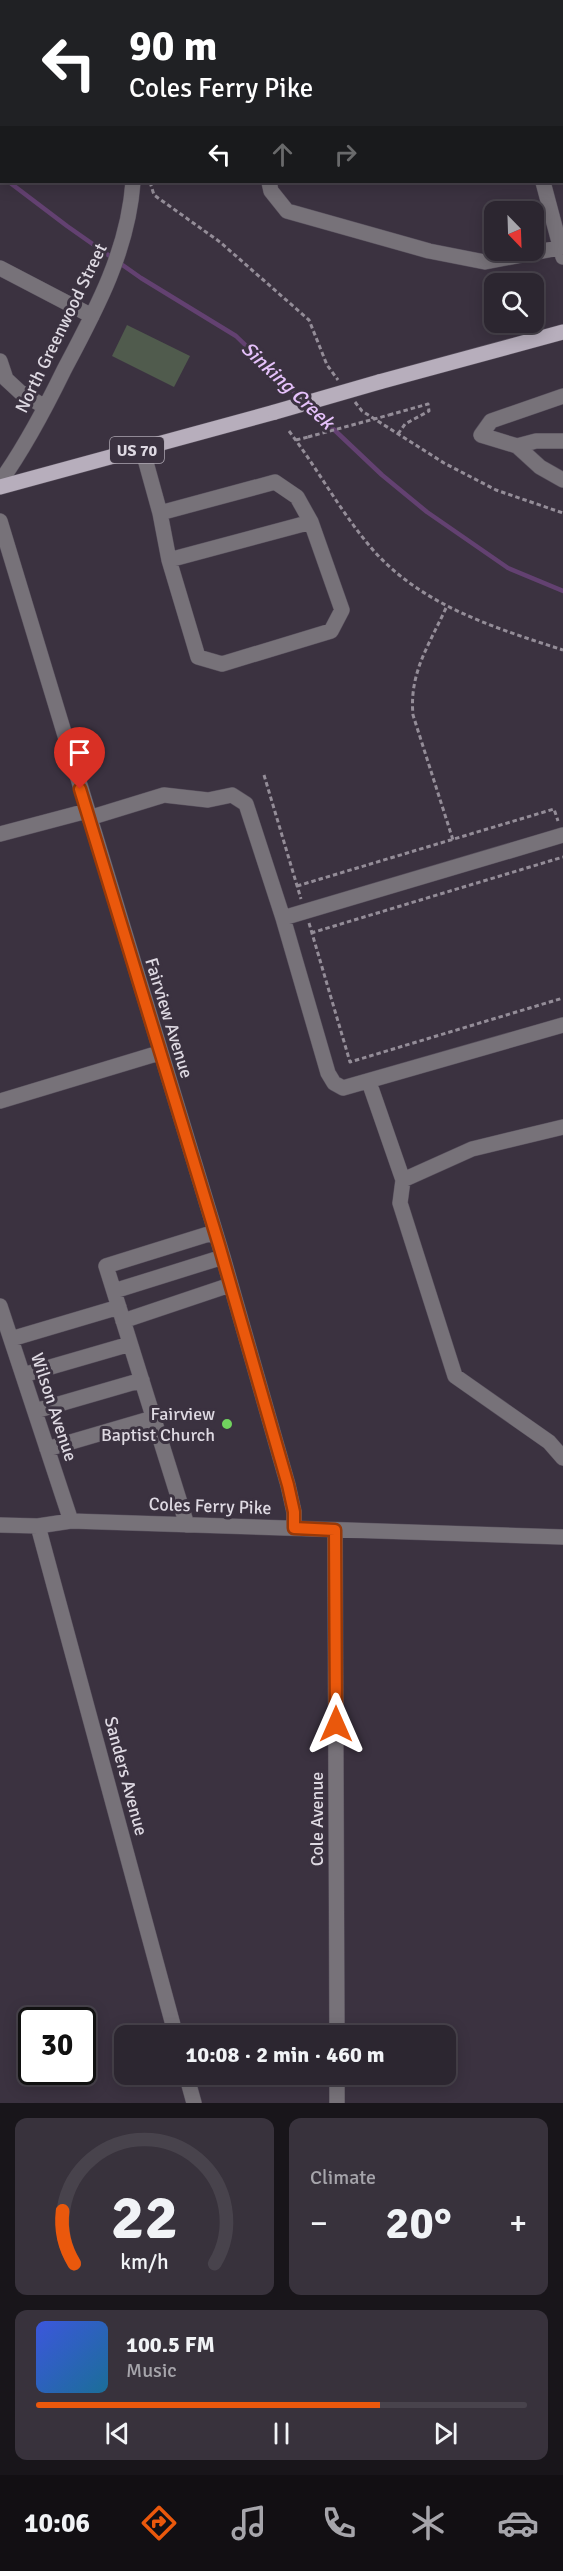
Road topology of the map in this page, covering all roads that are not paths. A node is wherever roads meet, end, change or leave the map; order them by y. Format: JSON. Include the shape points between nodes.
{"nodes":[{"id":1,"x":269,"y":183,"type":"edge"},
{"id":2,"x":543,"y":183,"type":"edge"},
{"id":3,"x":132,"y":188,"type":"edge"},
{"id":4,"x":562,"y":251,"type":"edge"},
{"id":5,"x":0,"y":267,"type":"edge"},
{"id":6,"x":92,"y":316,"type":"junction"},
{"id":7,"x":563,"y":332,"type":"edge"},
{"id":8,"x":0,"y":361,"type":"edge"},
{"id":9,"x":563,"y":396,"type":"edge"},
{"id":10,"x":45,"y":407,"type":"junction"},
{"id":11,"x":563,"y":441,"type":"edge"},
{"id":12,"x":517,"y":446,"type":"junction"},
{"id":13,"x":142,"y":448,"type":"junction"},
{"id":14,"x":563,"y":480,"type":"edge"},
{"id":15,"x":0,"y":482,"type":"edge"},
{"id":16,"x":0,"y":487,"type":"edge"},
{"id":17,"x":160,"y":513,"type":"junction"},
{"id":18,"x":0,"y":521,"type":"edge"},
{"id":19,"x":311,"y":522,"type":"junction"},
{"id":20,"x":169,"y":560,"type":"junction"},
{"id":21,"x":88,"y":814,"type":"junction"},
{"id":22,"x":561,"y":829,"type":"edge"},
{"id":23,"x":0,"y":834,"type":"edge"},
{"id":24,"x":283,"y":918,"type":"junction"},
{"id":25,"x":563,"y":1025,"type":"edge"},
{"id":26,"x":159,"y":1053,"type":"junction"},
{"id":27,"x":369,"y":1082,"type":"junction"},
{"id":28,"x":0,"y":1101,"type":"edge"},
{"id":29,"x":563,"y":1127,"type":"edge"},
{"id":30,"x":404,"y":1180,"type":"junction"},
{"id":31,"x":215,"y":1232,"type":"junction"},
{"id":32,"x":223,"y":1257,"type":"junction"},
{"id":33,"x":231,"y":1285,"type":"junction"},
{"id":34,"x":114,"y":1291,"type":"junction"},
{"id":35,"x":0,"y":1305,"type":"edge"},
{"id":36,"x":121,"y":1314,"type":"junction"},
{"id":37,"x":11,"y":1339,"type":"junction"},
{"id":38,"x":130,"y":1344,"type":"junction"},
{"id":39,"x":23,"y":1375,"type":"junction"},
{"id":40,"x":142,"y":1380,"type":"junction"},
{"id":41,"x":35,"y":1411,"type":"junction"},
{"id":42,"x":153,"y":1418,"type":"junction"},
{"id":43,"x":47,"y":1449,"type":"junction"},
{"id":44,"x":563,"y":1458,"type":"edge"},
{"id":45,"x":71,"y":1521,"type":"junction"},
{"id":46,"x":187,"y":1525,"type":"junction"},
{"id":47,"x":0,"y":1526,"type":"edge"},
{"id":48,"x":38,"y":1526,"type":"junction"},
{"id":49,"x":294,"y":1528,"type":"junction"},
{"id":50,"x":335,"y":1530,"type":"junction"},
{"id":51,"x":563,"y":1537,"type":"edge"},
{"id":52,"x":173,"y":2025,"type":"edge"},
{"id":53,"x":337,"y":2025,"type":"edge"},
{"id":54,"x":189,"y":2085,"type":"edge"},
{"id":55,"x":337,"y":2085,"type":"edge"},
{"id":56,"x":193,"y":2102,"type":"edge"},
{"id":57,"x":337,"y":2103,"type":"edge"}],
"edges":[{"from":1,"to":4,"type":"street","via":[[287,211],[429,251],[485,261]]},
{"from":2,"to":4,"type":"street"},
{"from":3,"to":6,"type":"street","name":"North Greenwood Street","via":[[126,230]]},
{"from":5,"to":6,"type":"street"},
{"from":6,"to":10,"type":"street","name":"North Greenwood Street"},
{"from":7,"to":13,"type":"main road","number":"US 70","bridge":true},
{"from":8,"to":10,"type":"street","via":[[6,379]]},
{"from":9,"to":12,"type":"street","via":[[492,421],[481,435]]},
{"from":10,"to":15,"type":"street","name":"North Greenwood Street","via":[[21,453]]},
{"from":11,"to":12,"type":"street"},
{"from":12,"to":14,"type":"street","via":[[540,467]]},
{"from":13,"to":16,"type":"main road","number":"US 70"},
{"from":13,"to":17,"type":"street"},
{"from":17,"to":19,"type":"street","via":[[276,482],[297,497]]},
{"from":17,"to":20,"type":"street"},
{"from":18,"to":21,"type":"street","name":"Fairview Avenue"},
{"from":19,"to":20,"type":"street"},
{"from":19,"to":20,"type":"street","via":[[342,610],[331,632],[222,664],[198,657]]},
{"from":21,"to":23,"type":"street"},
{"from":21,"to":24,"type":"street","via":[[164,795],[208,800],[232,795],[246,804]]},
{"from":21,"to":26,"type":"street","name":"Fairview Avenue"},
{"from":22,"to":24,"type":"street"},
{"from":24,"to":27,"type":"street","via":[[328,1073],[343,1088]]},
{"from":25,"to":27,"type":"street"},
{"from":26,"to":28,"type":"street"},
{"from":26,"to":31,"type":"street","name":"Fairview Avenue"},
{"from":27,"to":30,"type":"street"},
{"from":29,"to":30,"type":"street","via":[[472,1149]]},
{"from":30,"to":44,"type":"street","via":[[400,1203],[455,1376],[549,1442]]},
{"from":31,"to":32,"type":"street","name":"Fairview Avenue"},
{"from":31,"to":34,"type":"street","via":[[106,1266]]},
{"from":32,"to":33,"type":"street","name":"Fairview Avenue"},
{"from":32,"to":34,"type":"street"},
{"from":33,"to":36,"type":"street"},
{"from":33,"to":49,"type":"street","name":"Fairview Avenue","via":[[288,1485]]},
{"from":34,"to":36,"type":"street"},
{"from":35,"to":37,"type":"street","name":"Wilson Avenue"},
{"from":36,"to":37,"type":"street"},
{"from":36,"to":38,"type":"street"},
{"from":37,"to":39,"type":"street","name":"Wilson Avenue"},
{"from":38,"to":39,"type":"street"},
{"from":38,"to":40,"type":"street"},
{"from":39,"to":41,"type":"street","name":"Wilson Avenue"},
{"from":40,"to":41,"type":"street"},
{"from":40,"to":42,"type":"street"},
{"from":41,"to":43,"type":"street","name":"Wilson Avenue"},
{"from":42,"to":43,"type":"street"},
{"from":42,"to":46,"type":"street"},
{"from":43,"to":45,"type":"street","name":"Wilson Avenue"},
{"from":45,"to":46,"type":"street","name":"Coles Ferry Pike"},
{"from":45,"to":48,"type":"street","name":"Coles Ferry Pike"},
{"from":46,"to":49,"type":"street","name":"Coles Ferry Pike"},
{"from":47,"to":48,"type":"street","name":"Coles Ferry Pike"},
{"from":48,"to":52,"type":"street","name":"Sanders Avenue"},
{"from":49,"to":50,"type":"street","name":"Coles Ferry Pike"},
{"from":50,"to":51,"type":"street","name":"Coles Ferry Pike"},
{"from":50,"to":53,"type":"street","name":"Cole Avenue"},
{"from":54,"to":56,"type":"street"},
{"from":55,"to":57,"type":"street"}]}
